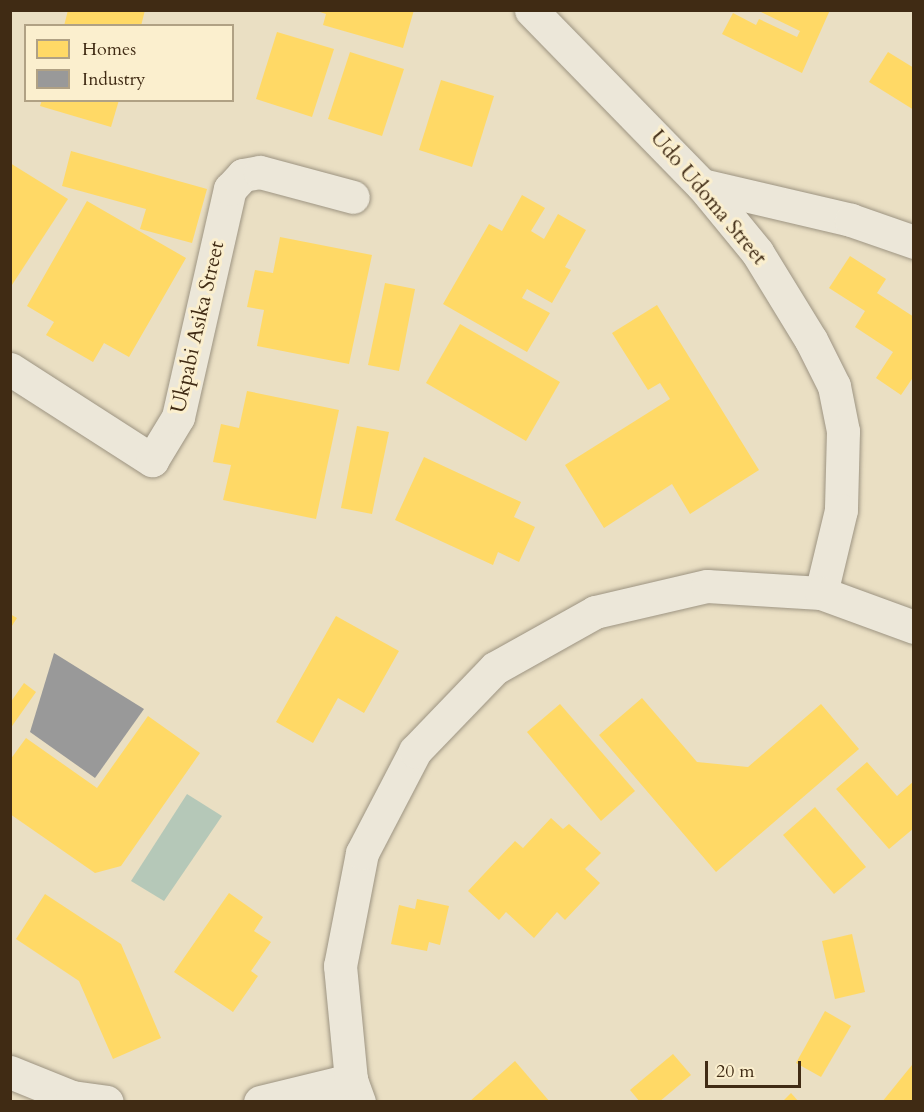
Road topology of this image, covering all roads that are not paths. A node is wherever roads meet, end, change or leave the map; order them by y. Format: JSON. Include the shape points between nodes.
{"nodes":[{"id":1,"x":531,"y":10,"type":"edge"},
{"id":2,"x":702,"y":185,"type":"junction"},
{"id":3,"x":354,"y":197,"type":"dead end"},
{"id":4,"x":914,"y":242,"type":"edge"},
{"id":5,"x":10,"y":369,"type":"edge"},
{"id":6,"x":821,"y":593,"type":"junction"},
{"id":7,"x":914,"y":627,"type":"edge"},
{"id":8,"x":10,"y":1072,"type":"edge"},
{"id":9,"x":355,"y":1091,"type":"edge"},
{"id":10,"x":107,"y":1101,"type":"edge"},
{"id":11,"x":260,"y":1101,"type":"edge"}],
"edges":[{"from":1,"to":2,"type":"street","name":"Udo Udoma Street"},
{"from":2,"to":4,"type":"street","via":[[851,220]]},
{"from":2,"to":6,"type":"street","name":"Udo Udoma Street","via":[[757,252],[812,340],[834,386],[843,431],[841,510]]},
{"from":3,"to":5,"type":"street","name":"Ukpabi Asika Street","via":[[260,172],[243,175],[230,189],[178,417],[152,460]]},
{"from":6,"to":7,"type":"street"},
{"from":6,"to":9,"type":"street","via":[[707,586],[595,612],[495,668],[415,750],[362,853],[340,966]]},
{"from":8,"to":10,"type":"street","via":[[72,1097]]},
{"from":9,"to":11,"type":"street"}]}
